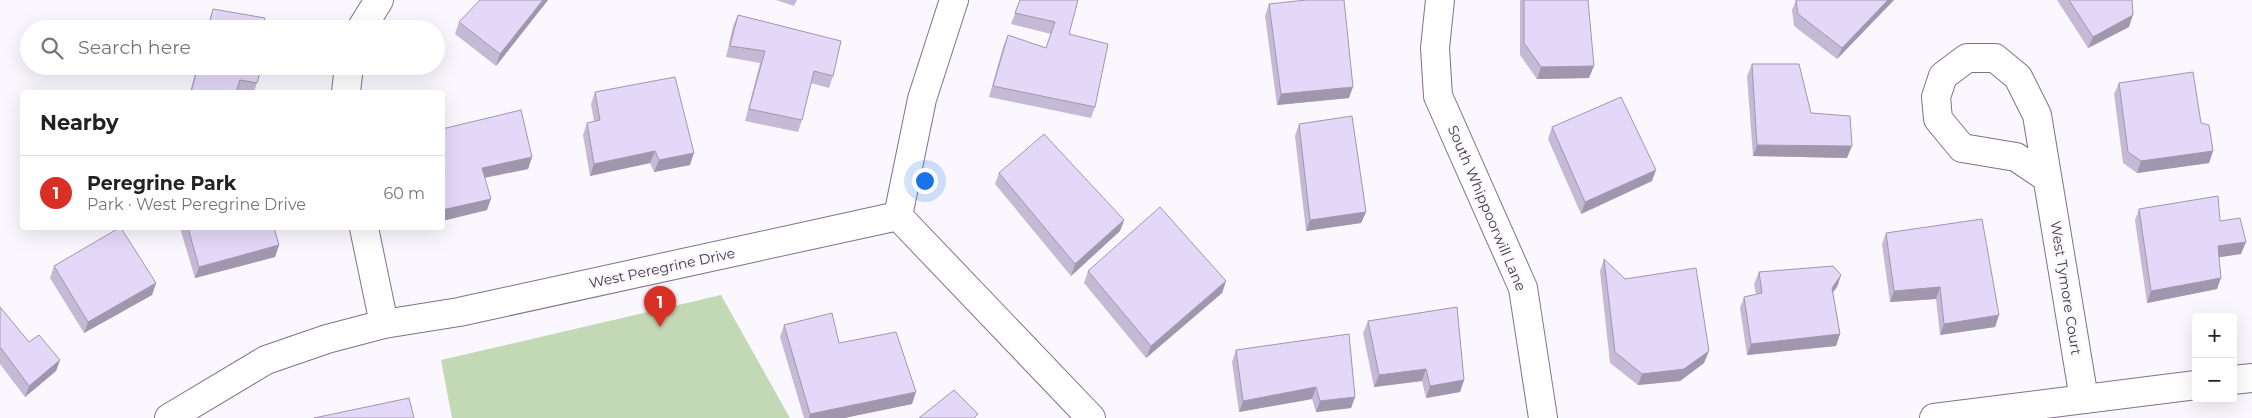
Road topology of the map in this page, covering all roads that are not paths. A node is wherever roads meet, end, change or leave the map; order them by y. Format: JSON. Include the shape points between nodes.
{"nodes":[{"id":1,"x":379,"y":0,"type":"edge"},
{"id":2,"x":954,"y":0,"type":"edge"},
{"id":3,"x":1440,"y":0,"type":"edge"},
{"id":4,"x":367,"y":20,"type":"edge"},
{"id":5,"x":348,"y":75,"type":"edge"},
{"id":6,"x":346,"y":90,"type":"edge"},
{"id":7,"x":2047,"y":178,"type":"junction"},
{"id":8,"x":898,"y":216,"type":"junction"},
{"id":9,"x":364,"y":230,"type":"edge"},
{"id":10,"x":384,"y":324,"type":"junction"},
{"id":11,"x":2252,"y":378,"type":"edge"},
{"id":12,"x":2237,"y":380,"type":"edge"},
{"id":13,"x":2192,"y":386,"type":"edge"},
{"id":14,"x":2084,"y":399,"type":"junction"},
{"id":15,"x":169,"y":418,"type":"edge"},
{"id":16,"x":1091,"y":418,"type":"edge"},
{"id":17,"x":1543,"y":418,"type":"edge"},
{"id":18,"x":1934,"y":418,"type":"edge"}],
"edges":[{"from":1,"to":4,"type":"street"},
{"from":2,"to":8,"type":"street","via":[[922,99]]},
{"from":3,"to":17,"type":"street","name":"South Whippoorwill Lane","via":[[1435,48],[1438,96],[1523,288]]},
{"from":5,"to":6,"type":"street"},
{"from":7,"to":7,"type":"street","name":"West Tymore Court","via":[[2037,116],[2018,77],[1995,58],[1967,58],[1944,76],[1936,97],[1938,119],[1962,148],[2016,157]]},
{"from":7,"to":14,"type":"street","name":"West Tymore Court"},
{"from":8,"to":10,"type":"street","name":"West Peregrine Drive","via":[[459,312]]},
{"from":8,"to":16,"type":"street"},
{"from":9,"to":10,"type":"street"},
{"from":10,"to":15,"type":"street","name":"West Peregrine Drive","via":[[266,360]]},
{"from":11,"to":12,"type":"street"},
{"from":13,"to":14,"type":"street"},
{"from":14,"to":18,"type":"street"}]}
